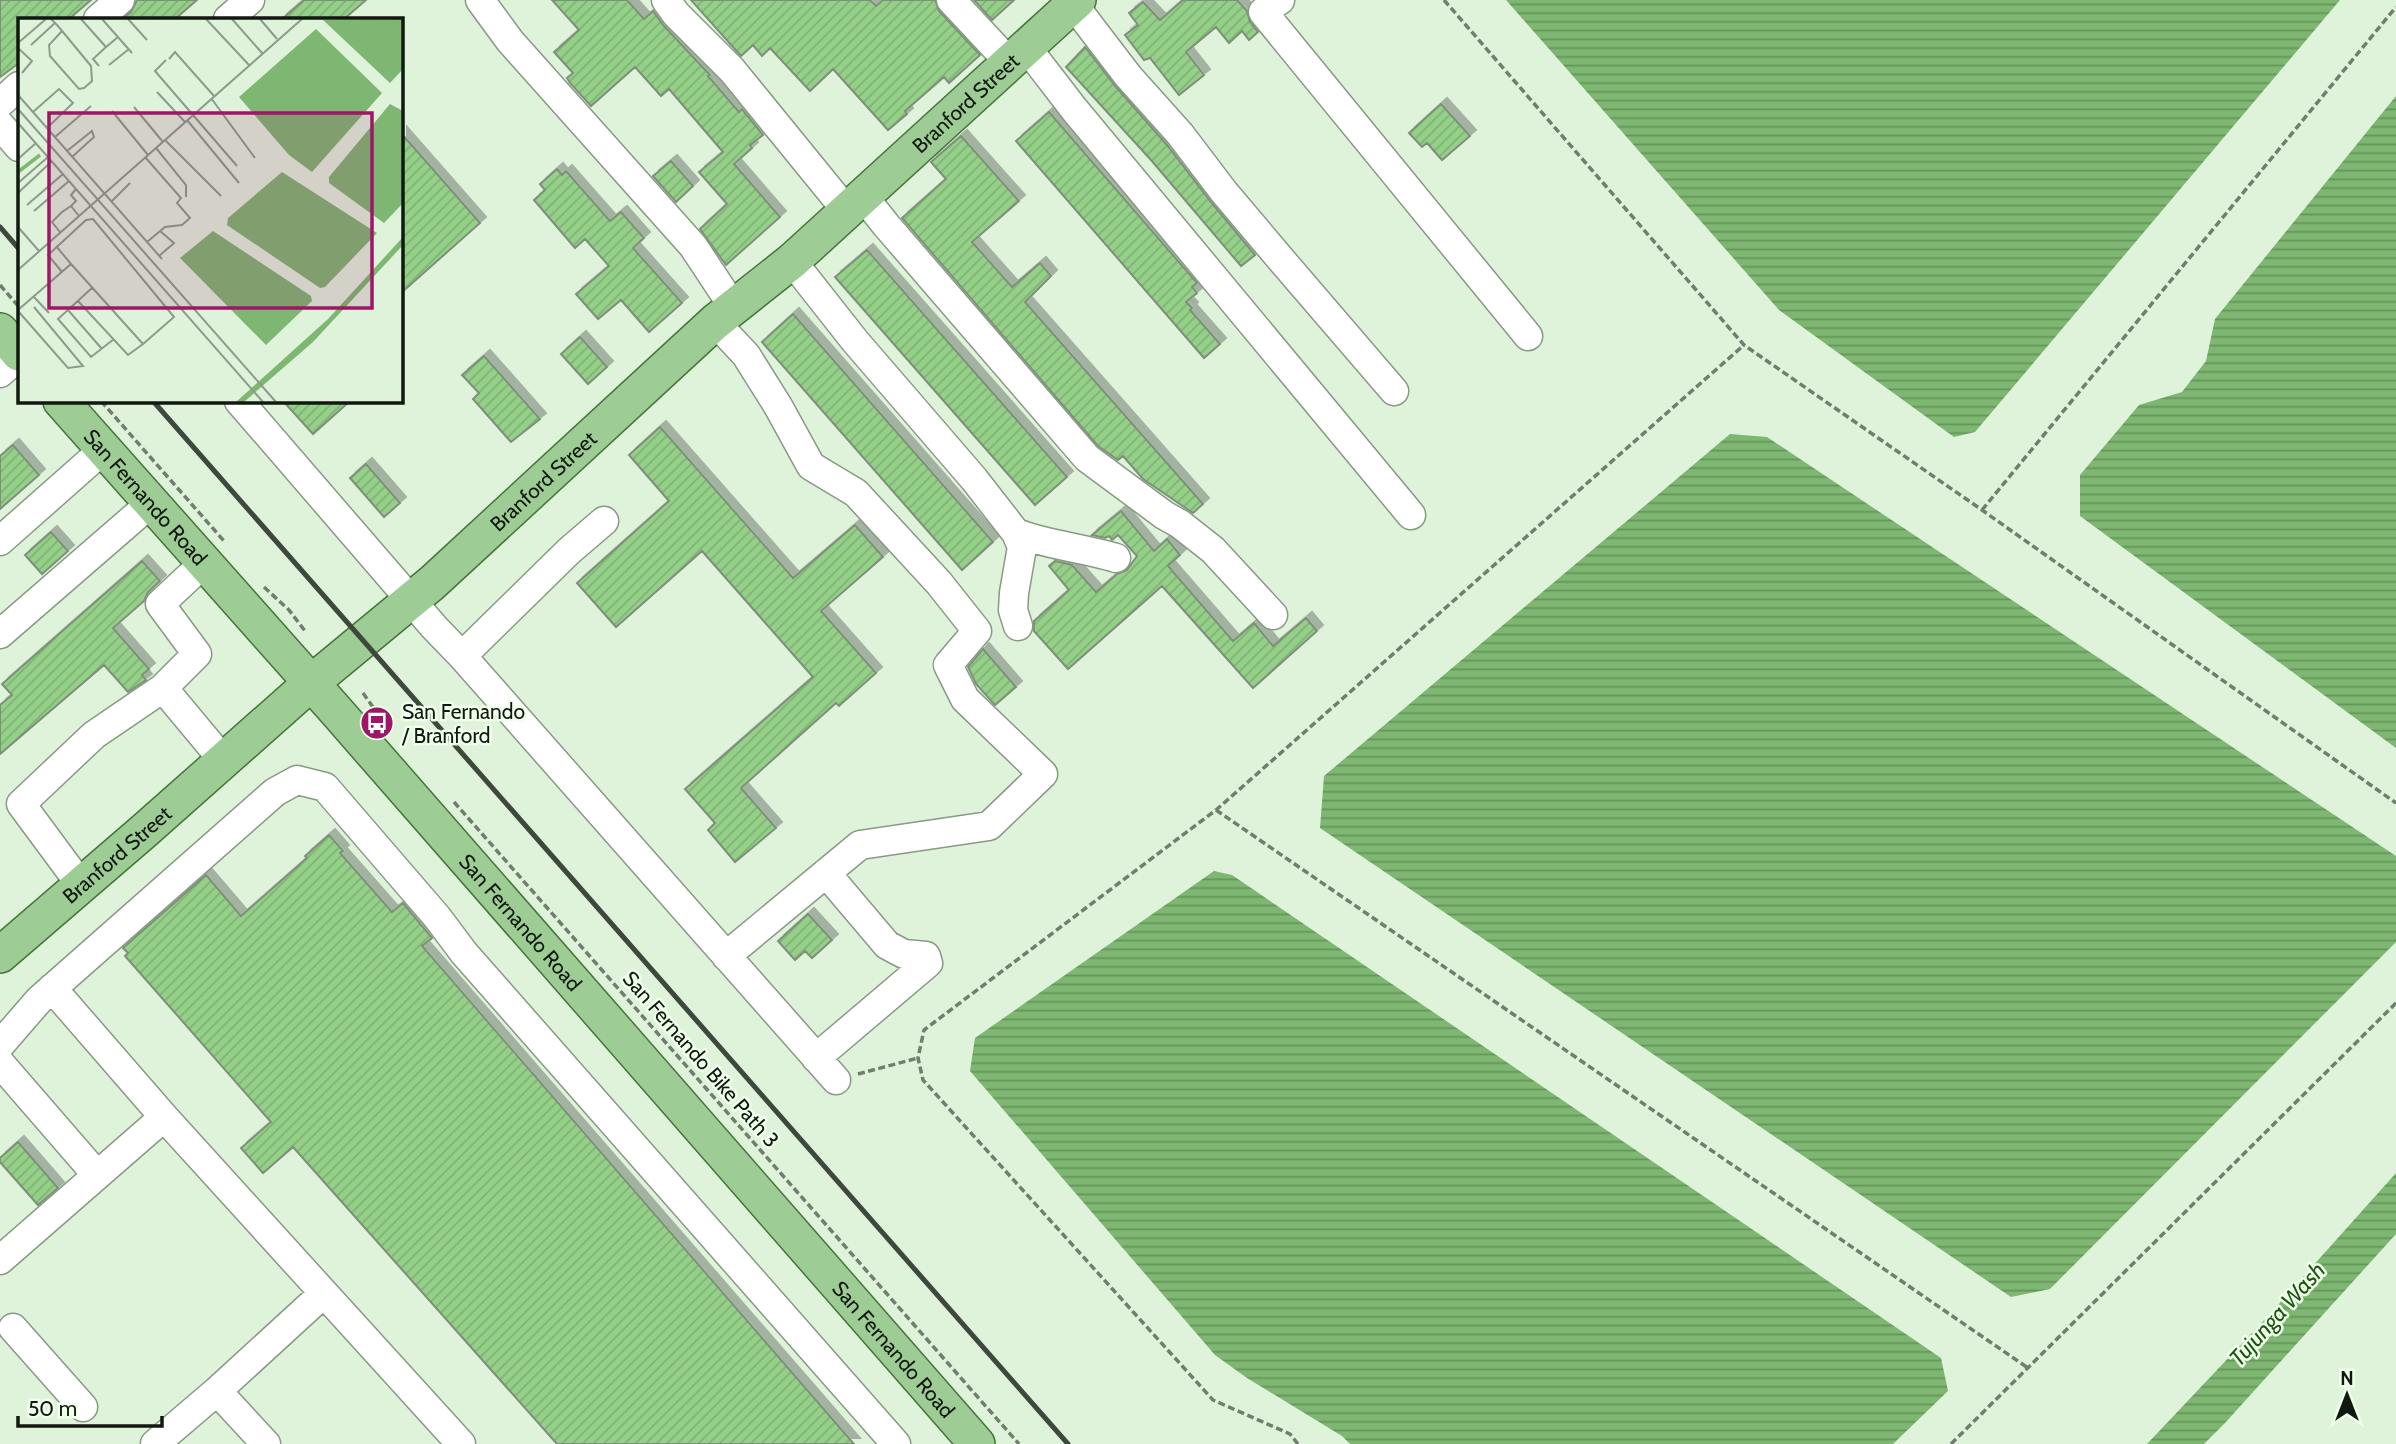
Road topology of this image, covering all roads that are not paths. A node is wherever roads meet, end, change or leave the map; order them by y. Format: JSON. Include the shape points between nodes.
{"nodes":[{"id":1,"x":120,"y":0,"type":"edge"},
{"id":2,"x":250,"y":0,"type":"edge"},
{"id":3,"x":480,"y":0,"type":"edge"},
{"id":4,"x":666,"y":0,"type":"edge"},
{"id":5,"x":951,"y":0,"type":"edge"},
{"id":6,"x":1280,"y":0,"type":"edge"},
{"id":7,"x":1074,"y":1,"type":"edge"},
{"id":8,"x":99,"y":18,"type":"edge"},
{"id":9,"x":229,"y":18,"type":"edge"},
{"id":10,"x":1018,"y":55,"type":"junction"},
{"id":11,"x":18,"y":87,"type":"edge"},
{"id":12,"x":0,"y":103,"type":"edge"},
{"id":13,"x":0,"y":125,"type":"edge"},
{"id":14,"x":18,"y":146,"type":"edge"},
{"id":15,"x":855,"y":203,"type":"junction"},
{"id":16,"x":792,"y":261,"type":"junction"},
{"id":17,"x":724,"y":315,"type":"junction"},
{"id":18,"x":0,"y":331,"type":"edge"},
{"id":19,"x":1528,"y":336,"type":"dead end"},
{"id":20,"x":18,"y":353,"type":"edge"},
{"id":21,"x":18,"y":355,"type":"edge"},
{"id":22,"x":0,"y":373,"type":"edge"},
{"id":23,"x":1394,"y":391,"type":"dead end"},
{"id":24,"x":62,"y":402,"type":"edge"},
{"id":25,"x":240,"y":402,"type":"edge"},
{"id":26,"x":104,"y":449,"type":"junction"},
{"id":27,"x":151,"y":503,"type":"junction"},
{"id":28,"x":1411,"y":515,"type":"dead end"},
{"id":29,"x":604,"y":521,"type":"dead end"},
{"id":30,"x":1016,"y":533,"type":"junction"},
{"id":31,"x":0,"y":541,"type":"edge"},
{"id":32,"x":216,"y":554,"type":"junction"},
{"id":33,"x":1116,"y":558,"type":"dead end"},
{"id":34,"x":411,"y":599,"type":"junction"},
{"id":35,"x":1273,"y":615,"type":"dead end"},
{"id":36,"x":1018,"y":626,"type":"dead end"},
{"id":37,"x":0,"y":634,"type":"edge"},
{"id":38,"x":462,"y":656,"type":"junction"},
{"id":39,"x":311,"y":683,"type":"junction"},
{"id":40,"x":163,"y":688,"type":"junction"},
{"id":41,"x":223,"y":760,"type":"junction"},
{"id":42,"x":826,"y":873,"type":"junction"},
{"id":43,"x":81,"y":885,"type":"junction"},
{"id":44,"x":0,"y":955,"type":"edge"},
{"id":45,"x":726,"y":957,"type":"junction"},
{"id":46,"x":52,"y":988,"type":"junction"},
{"id":47,"x":0,"y":1045,"type":"edge"},
{"id":48,"x":816,"y":1058,"type":"junction"},
{"id":49,"x":0,"y":1063,"type":"edge"},
{"id":50,"x":836,"y":1080,"type":"road end"},
{"id":51,"x":164,"y":1117,"type":"junction"},
{"id":52,"x":97,"y":1175,"type":"junction"},
{"id":53,"x":0,"y":1260,"type":"edge"},
{"id":54,"x":324,"y":1293,"type":"junction"},
{"id":55,"x":13,"y":1328,"type":"dead end"},
{"id":56,"x":217,"y":1391,"type":"junction"},
{"id":57,"x":83,"y":1407,"type":"dead end"},
{"id":58,"x":155,"y":1444,"type":"edge"},
{"id":59,"x":266,"y":1444,"type":"edge"},
{"id":60,"x":461,"y":1444,"type":"edge"},
{"id":61,"x":896,"y":1444,"type":"edge"},
{"id":62,"x":977,"y":1444,"type":"edge"}],
"edges":[{"from":1,"to":8,"type":"street"},
{"from":2,"to":9,"type":"street"},
{"from":3,"to":17,"type":"street","via":[[510,41],[694,246]]},
{"from":4,"to":15,"type":"street"},
{"from":5,"to":10,"type":"street"},
{"from":6,"to":19,"type":"street","via":[[1262,12]]},
{"from":7,"to":10,"type":"main road","name":"Branford Street"},
{"from":7,"to":23,"type":"street","via":[[1128,76]]},
{"from":10,"to":15,"type":"main road","name":"Branford Street"},
{"from":10,"to":28,"type":"street","via":[[1074,108]]},
{"from":11,"to":12,"type":"street"},
{"from":13,"to":14,"type":"street"},
{"from":15,"to":16,"type":"main road","name":"Branford Street"},
{"from":15,"to":35,"type":"street","via":[[886,225],[1087,458],[1213,550]]},
{"from":16,"to":17,"type":"main road","name":"Branford Street"},
{"from":16,"to":30,"type":"street"},
{"from":17,"to":34,"type":"main road","name":"Branford Street"},
{"from":17,"to":42,"type":"street","via":[[811,466],[856,493],[977,631],[948,666],[965,699],[1043,774],[989,826],[860,845]]},
{"from":18,"to":20,"type":"main road"},
{"from":21,"to":22,"type":"street"},
{"from":24,"to":26,"type":"main road","name":"San Fernando Road"},
{"from":25,"to":34,"type":"street"},
{"from":26,"to":27,"type":"main road","name":"San Fernando Road"},
{"from":26,"to":31,"type":"street"},
{"from":27,"to":32,"type":"main road","name":"San Fernando Road"},
{"from":27,"to":37,"type":"street"},
{"from":29,"to":38,"type":"street"},
{"from":30,"to":33,"type":"street"},
{"from":30,"to":36,"type":"street","via":[[1022,547],[1013,610]]},
{"from":32,"to":39,"type":"main road","name":"San Fernando Road"},
{"from":32,"to":40,"type":"street","via":[[160,604],[197,654]]},
{"from":34,"to":38,"type":"street"},
{"from":34,"to":39,"type":"main road","name":"Branford Street"},
{"from":38,"to":45,"type":"street"},
{"from":39,"to":41,"type":"main road","name":"Branford Street"},
{"from":39,"to":62,"type":"main road","name":"San Fernando Road"},
{"from":40,"to":41,"type":"street"},
{"from":40,"to":43,"type":"street","via":[[94,735],[21,804]]},
{"from":41,"to":43,"type":"main road","name":"Branford Street"},
{"from":42,"to":45,"type":"street"},
{"from":42,"to":48,"type":"street","via":[[887,945],[904,954],[926,957],[928,963]]},
{"from":43,"to":44,"type":"main road","name":"Branford Street"},
{"from":45,"to":48,"type":"street"},
{"from":46,"to":47,"type":"street"},
{"from":46,"to":51,"type":"street"},
{"from":46,"to":61,"type":"street","via":[[275,792],[298,780],[325,787],[464,953]]},
{"from":48,"to":50,"type":"street"},
{"from":49,"to":52,"type":"street"},
{"from":51,"to":52,"type":"street"},
{"from":51,"to":54,"type":"street"},
{"from":52,"to":53,"type":"street"},
{"from":54,"to":56,"type":"street"},
{"from":54,"to":60,"type":"street"},
{"from":55,"to":57,"type":"street"},
{"from":56,"to":58,"type":"street"},
{"from":56,"to":59,"type":"street"}]}
